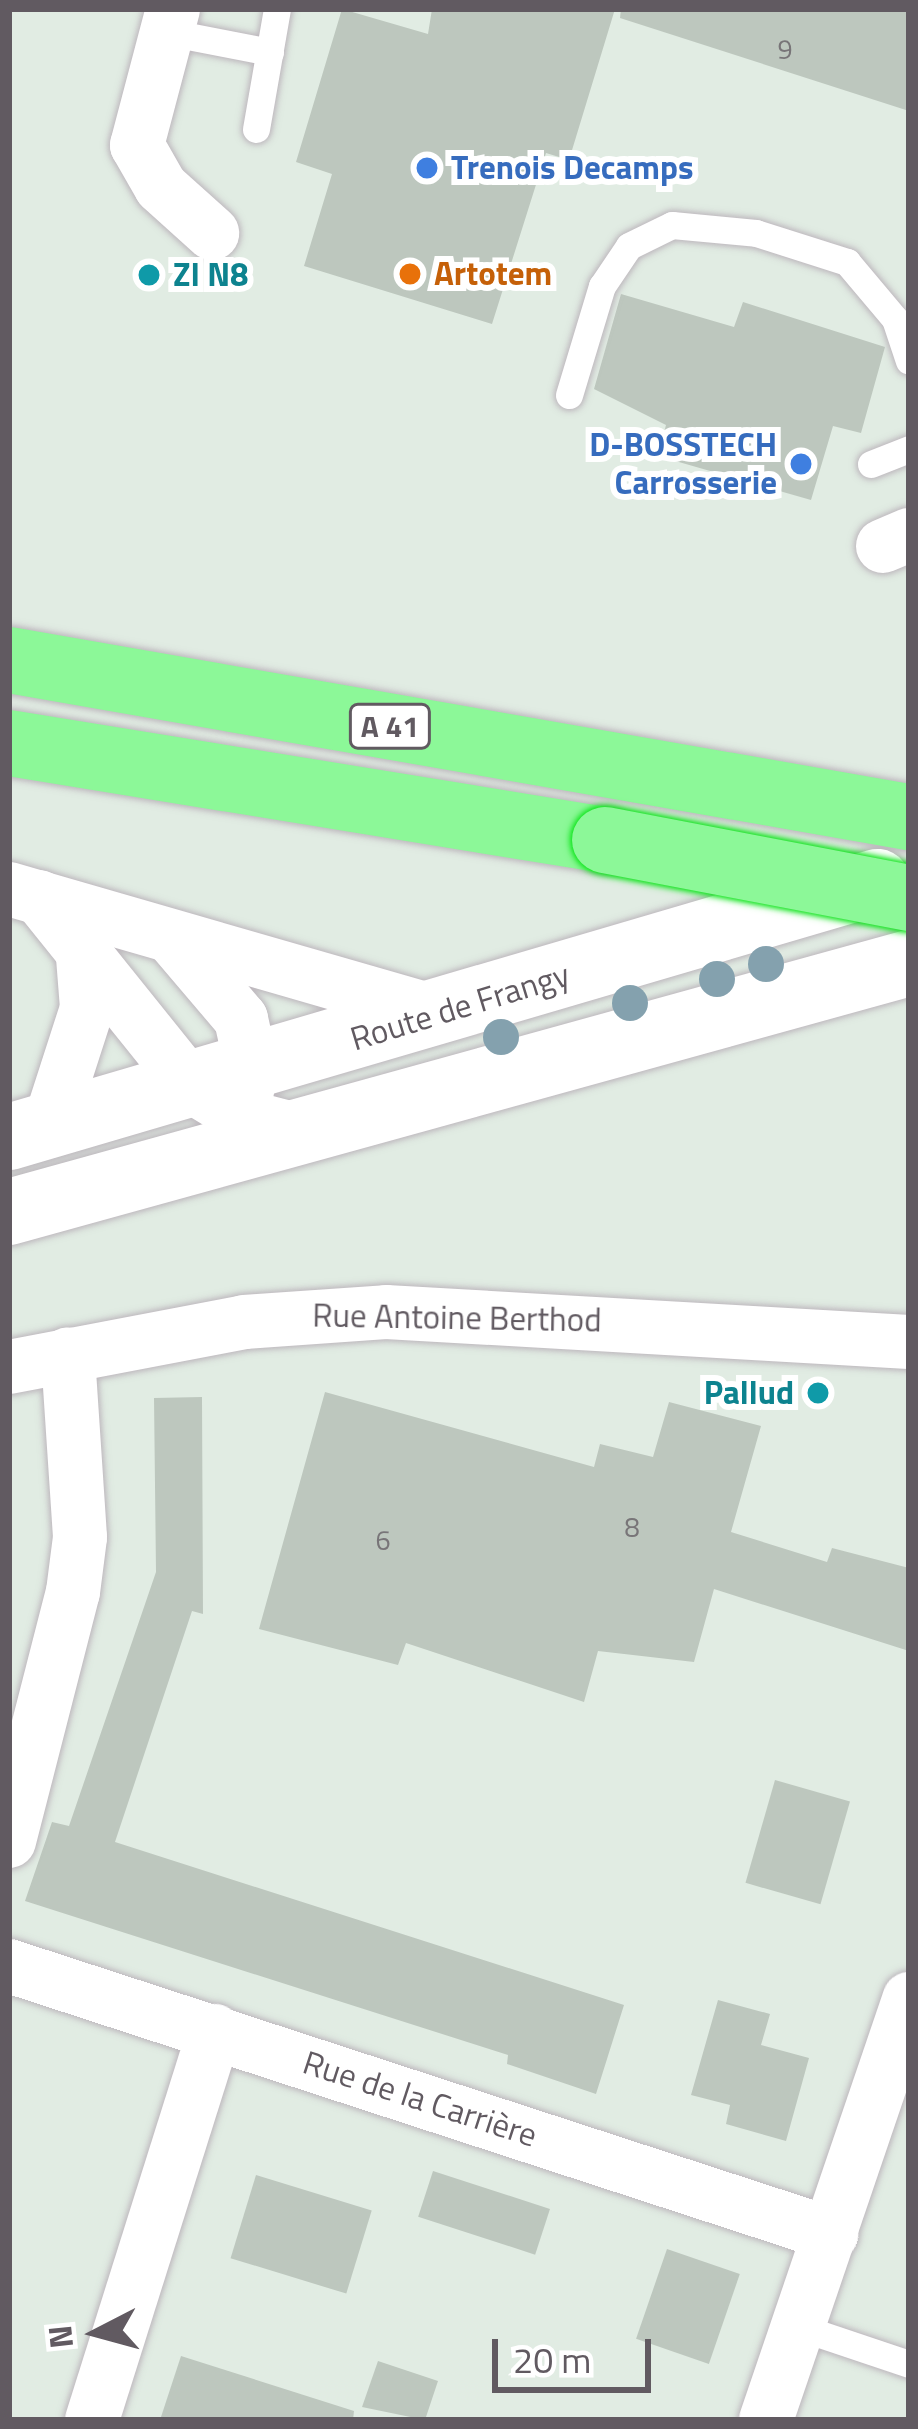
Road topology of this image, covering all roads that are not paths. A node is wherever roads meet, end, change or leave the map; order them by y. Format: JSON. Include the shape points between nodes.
{"nodes":[{"id":1,"x":277,"y":9,"type":"edge"},
{"id":2,"x":170,"y":20,"type":"edge"},
{"id":3,"x":269,"y":52,"type":"junction"},
{"id":4,"x":256,"y":129,"type":"dead end"},
{"id":5,"x":212,"y":233,"type":"dead end"},
{"id":6,"x":909,"y":361,"type":"edge"},
{"id":7,"x":569,"y":395,"type":"dead end"},
{"id":8,"x":909,"y":449,"type":"edge"},
{"id":9,"x":871,"y":464,"type":"dead end"},
{"id":10,"x":9,"y":660,"type":"edge"},
{"id":11,"x":9,"y":743,"type":"edge"},
{"id":12,"x":909,"y":817,"type":"edge"},
{"id":13,"x":909,"y":871,"type":"edge"},
{"id":14,"x":24,"y":893,"type":"edge"},
{"id":15,"x":909,"y":898,"type":"edge"},
{"id":16,"x":167,"y":933,"type":"junction"},
{"id":17,"x":82,"y":945,"type":"junction"},
{"id":18,"x":909,"y":963,"type":"edge"},
{"id":19,"x":440,"y":1013,"type":"junction"},
{"id":20,"x":238,"y":1112,"type":"junction"},
{"id":21,"x":29,"y":1131,"type":"edge"},
{"id":22,"x":9,"y":1212,"type":"edge"},
{"id":23,"x":909,"y":1342,"type":"edge"},
{"id":24,"x":68,"y":1354,"type":"junction"},
{"id":25,"x":9,"y":1366,"type":"edge"},
{"id":26,"x":9,"y":1841,"type":"edge"},
{"id":27,"x":9,"y":1966,"type":"edge"},
{"id":28,"x":909,"y":1999,"type":"edge"},
{"id":29,"x":215,"y":2031,"type":"junction"},
{"id":30,"x":831,"y":2234,"type":"junction"},
{"id":31,"x":799,"y":2327,"type":"junction"},
{"id":32,"x":909,"y":2364,"type":"edge"},
{"id":33,"x":92,"y":2420,"type":"edge"},
{"id":34,"x":766,"y":2420,"type":"edge"}],
"edges":[{"from":1,"to":3,"type":"lane"},
{"from":2,"to":3,"type":"lane"},
{"from":2,"to":5,"type":"street","via":[[137,145],[161,188]]},
{"from":3,"to":4,"type":"lane"},
{"from":6,"to":7,"type":"lane","via":[[886,305],[847,262],[757,233],[672,225],[629,246],[602,286]]},
{"from":8,"to":9,"type":"lane"},
{"from":10,"to":12,"type":"highway","number":"A 41"},
{"from":11,"to":15,"type":"highway","number":"A 41","bridge":true},
{"from":13,"to":19,"type":"main road","name":"Route de Frangy"},
{"from":14,"to":16,"type":"street"},
{"from":14,"to":17,"type":"street"},
{"from":16,"to":19,"type":"street"},
{"from":16,"to":20,"type":"street","via":[[219,982],[241,1019]]},
{"from":17,"to":20,"type":"street"},
{"from":17,"to":21,"type":"street","via":[[87,1009]]},
{"from":18,"to":20,"type":"main road","name":"Route de Frangy"},
{"from":19,"to":20,"type":"main road","name":"Route de Frangy"},
{"from":20,"to":21,"type":"main road","name":"Route de Frangy"},
{"from":20,"to":22,"type":"main road","name":"Route de Frangy"},
{"from":23,"to":24,"type":"street","name":"Rue Antoine Berthod","via":[[386,1312],[244,1322]]},
{"from":24,"to":25,"type":"street","name":"Rue Antoine Berthod"},
{"from":24,"to":26,"type":"street","via":[[80,1537]]},
{"from":27,"to":29,"type":"street","name":"Rue de la Carrière"},
{"from":28,"to":30,"type":"street"},
{"from":29,"to":30,"type":"street","name":"Rue de la Carrière"},
{"from":29,"to":33,"type":"street"},
{"from":30,"to":31,"type":"street"},
{"from":31,"to":32,"type":"lane"},
{"from":31,"to":34,"type":"street"}]}
